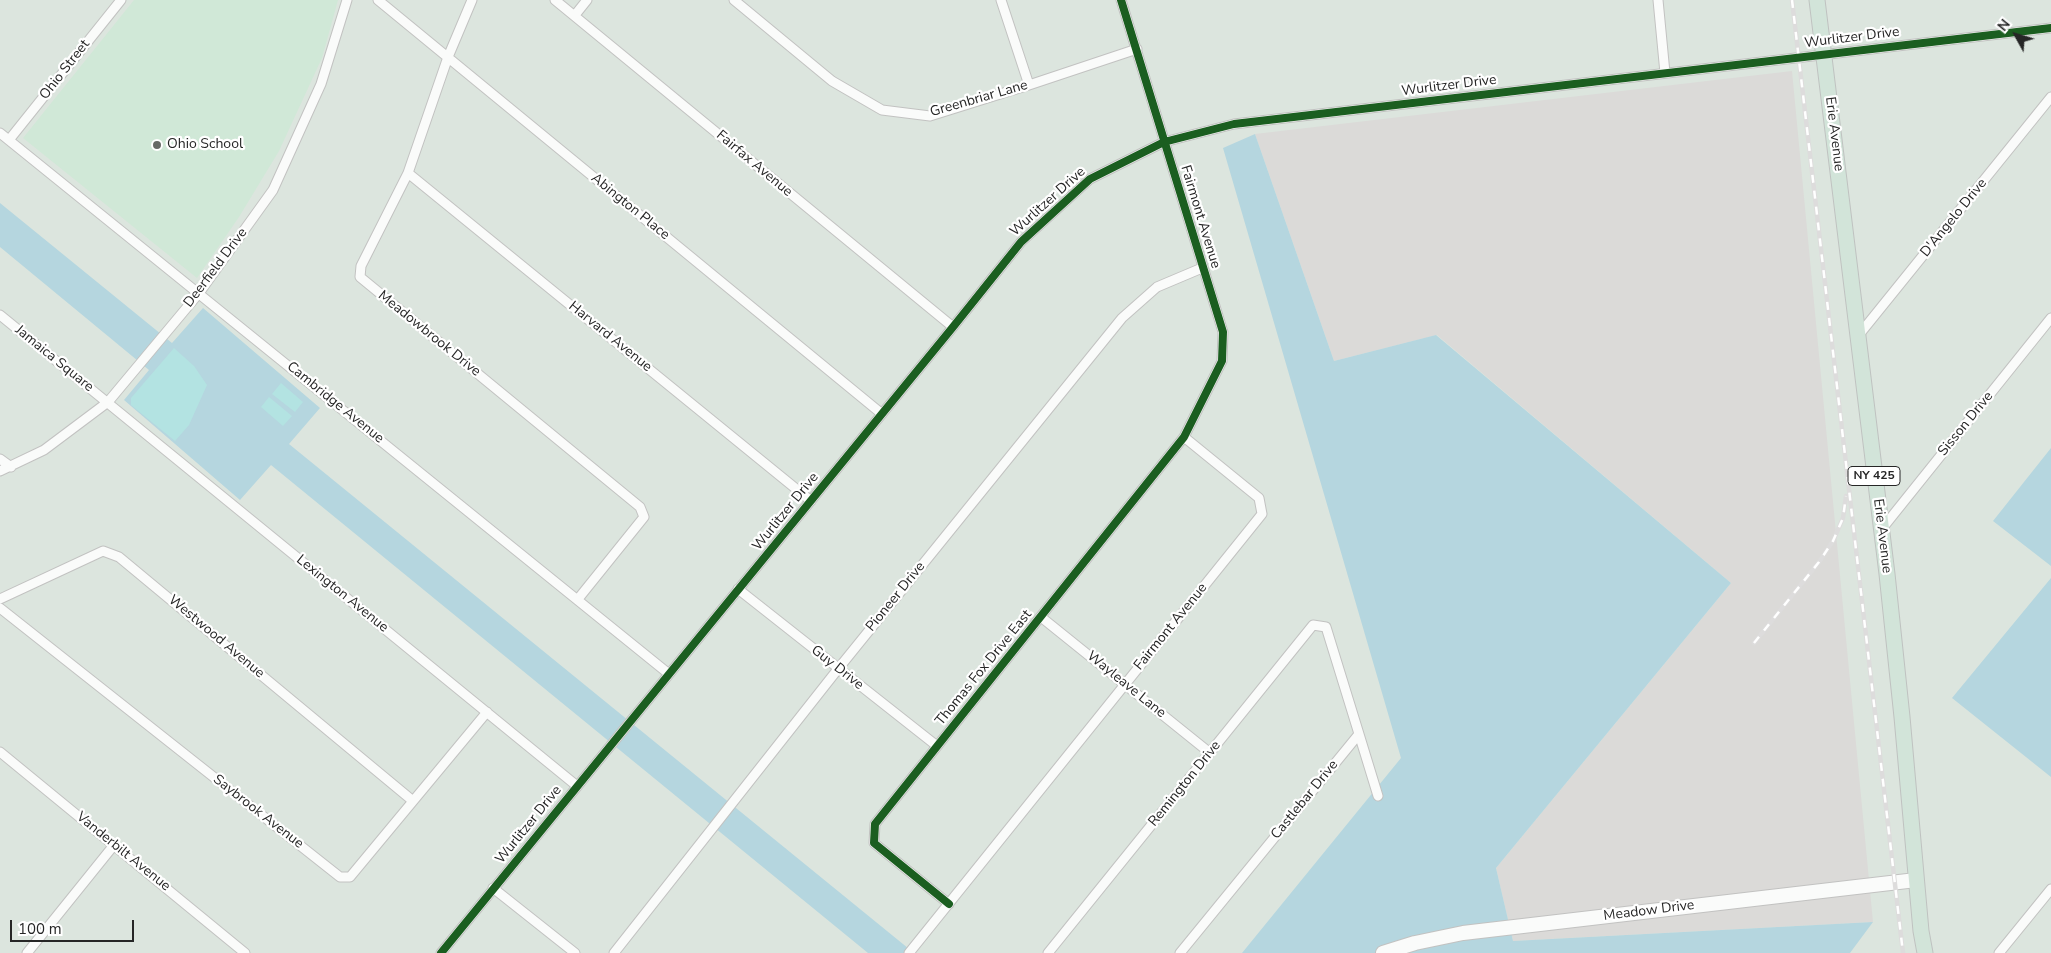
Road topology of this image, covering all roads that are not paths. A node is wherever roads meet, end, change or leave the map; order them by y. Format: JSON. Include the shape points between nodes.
{"nodes":[{"id":1,"x":121,"y":0,"type":"edge"},
{"id":2,"x":347,"y":0,"type":"edge"},
{"id":3,"x":378,"y":0,"type":"edge"},
{"id":4,"x":472,"y":0,"type":"edge"},
{"id":5,"x":556,"y":0,"type":"edge"},
{"id":6,"x":587,"y":0,"type":"edge"},
{"id":7,"x":734,"y":0,"type":"edge"},
{"id":8,"x":1001,"y":0,"type":"edge"},
{"id":9,"x":1121,"y":0,"type":"edge"},
{"id":10,"x":1658,"y":0,"type":"edge"},
{"id":11,"x":1817,"y":0,"type":"edge"},
{"id":12,"x":575,"y":15,"type":"junction"},
{"id":13,"x":2051,"y":28,"type":"edge"},
{"id":14,"x":1137,"y":49,"type":"junction"},
{"id":15,"x":1822,"y":54,"type":"junction"},
{"id":16,"x":448,"y":57,"type":"junction"},
{"id":17,"x":1665,"y":73,"type":"junction"},
{"id":18,"x":1029,"y":85,"type":"junction"},
{"id":19,"x":2051,"y":97,"type":"edge"},
{"id":20,"x":0,"y":132,"type":"edge"},
{"id":21,"x":9,"y":140,"type":"junction"},
{"id":22,"x":1164,"y":142,"type":"junction"},
{"id":23,"x":408,"y":173,"type":"junction"},
{"id":24,"x":1202,"y":268,"type":"junction"},
{"id":25,"x":199,"y":293,"type":"junction"},
{"id":26,"x":0,"y":316,"type":"edge"},
{"id":27,"x":2051,"y":318,"type":"edge"},
{"id":28,"x":953,"y":328,"type":"junction"},
{"id":29,"x":1857,"y":338,"type":"junction"},
{"id":30,"x":108,"y":402,"type":"junction"},
{"id":31,"x":882,"y":414,"type":"junction"},
{"id":32,"x":1184,"y":436,"type":"junction"},
{"id":33,"x":0,"y":459,"type":"edge"},
{"id":34,"x":11,"y":467,"type":"junction"},
{"id":35,"x":0,"y":471,"type":"edge"},
{"id":36,"x":811,"y":501,"type":"junction"},
{"id":37,"x":1881,"y":530,"type":"junction"},
{"id":38,"x":738,"y":589,"type":"junction"},
{"id":39,"x":0,"y":599,"type":"edge"},
{"id":40,"x":578,"y":600,"type":"junction"},
{"id":41,"x":0,"y":608,"type":"edge"},
{"id":42,"x":1042,"y":617,"type":"junction"},
{"id":43,"x":838,"y":668,"type":"junction"},
{"id":44,"x":669,"y":674,"type":"junction"},
{"id":45,"x":1125,"y":684,"type":"junction"},
{"id":46,"x":487,"y":712,"type":"junction"},
{"id":47,"x":1359,"y":734,"type":"junction"},
{"id":48,"x":936,"y":746,"type":"junction"},
{"id":49,"x":0,"y":752,"type":"edge"},
{"id":50,"x":1210,"y":753,"type":"junction"},
{"id":51,"x":577,"y":786,"type":"junction"},
{"id":52,"x":1378,"y":796,"type":"dead end"},
{"id":53,"x":413,"y":801,"type":"junction"},
{"id":54,"x":114,"y":845,"type":"junction"},
{"id":55,"x":1916,"y":880,"type":"junction"},
{"id":56,"x":493,"y":888,"type":"junction"},
{"id":57,"x":2051,"y":889,"type":"edge"},
{"id":58,"x":949,"y":904,"type":"junction"},
{"id":59,"x":27,"y":953,"type":"edge"},
{"id":60,"x":245,"y":953,"type":"edge"},
{"id":61,"x":441,"y":953,"type":"edge"},
{"id":62,"x":575,"y":953,"type":"edge"},
{"id":63,"x":614,"y":953,"type":"edge"},
{"id":64,"x":909,"y":953,"type":"edge"},
{"id":65,"x":1048,"y":953,"type":"edge"},
{"id":66,"x":1180,"y":953,"type":"edge"},
{"id":67,"x":1383,"y":953,"type":"edge"},
{"id":68,"x":1925,"y":953,"type":"edge"},
{"id":69,"x":2000,"y":953,"type":"edge"}],
"edges":[{"from":1,"to":21,"type":"street","name":"Ohio Street"},
{"from":2,"to":25,"type":"street","name":"Deerfield Drive","via":[[321,84],[273,190]]},
{"from":3,"to":16,"type":"street","name":"Abington Place"},
{"from":4,"to":16,"type":"street","name":"Meadowbrook Drive"},
{"from":5,"to":12,"type":"street","name":"Fairfax Avenue"},
{"from":6,"to":12,"type":"street"},
{"from":7,"to":18,"type":"street","name":"Greenbriar Lane","via":[[832,81],[882,110],[930,116]]},
{"from":8,"to":18,"type":"street"},
{"from":9,"to":14,"type":"street","name":"Fairmont Avenue"},
{"from":10,"to":17,"type":"street"},
{"from":11,"to":15,"type":"main road","name":"Erie Avenue","number":"NY 425"},
{"from":12,"to":28,"type":"street","name":"Fairfax Avenue"},
{"from":13,"to":15,"type":"street","name":"Wurlitzer Drive"},
{"from":14,"to":18,"type":"street","name":"Greenbriar Lane"},
{"from":14,"to":22,"type":"street","name":"Fairmont Avenue"},
{"from":15,"to":17,"type":"street","name":"Wurlitzer Drive"},
{"from":15,"to":29,"type":"main road","name":"Erie Avenue","number":"NY 425","via":[[1834,126]]},
{"from":16,"to":23,"type":"street","name":"Meadowbrook Drive"},
{"from":16,"to":31,"type":"street","name":"Abington Place"},
{"from":17,"to":22,"type":"street","name":"Wurlitzer Drive","via":[[1234,124]]},
{"from":19,"to":29,"type":"street","name":"D'Angelo Drive"},
{"from":20,"to":21,"type":"street","name":"Cambridge Avenue"},
{"from":21,"to":25,"type":"street","name":"Cambridge Avenue"},
{"from":22,"to":24,"type":"street","name":"Fairmont Avenue"},
{"from":22,"to":28,"type":"street","name":"Wurlitzer Drive","via":[[1090,179],[1021,242]]},
{"from":23,"to":36,"type":"street","name":"Harvard Avenue"},
{"from":23,"to":40,"type":"street","name":"Meadowbrook Drive","via":[[361,266],[360,277],[640,507],[644,517]]},
{"from":24,"to":32,"type":"street","name":"Fairmont Avenue","via":[[1223,332],[1222,361]]},
{"from":24,"to":43,"type":"street","name":"Pioneer Drive","via":[[1157,287],[1122,318]]},
{"from":25,"to":30,"type":"street","name":"Deerfield Drive"},
{"from":25,"to":40,"type":"street","name":"Cambridge Avenue"},
{"from":26,"to":30,"type":"street","name":"Jamaica Square"},
{"from":27,"to":37,"type":"street","name":"Sisson Drive"},
{"from":28,"to":31,"type":"street","name":"Wurlitzer Drive"},
{"from":29,"to":37,"type":"main road","name":"Erie Avenue","number":"NY 425"},
{"from":30,"to":34,"type":"street","name":"Deerfield Drive","via":[[44,450]]},
{"from":30,"to":46,"type":"street","name":"Lexington Avenue"},
{"from":31,"to":36,"type":"street","name":"Wurlitzer Drive"},
{"from":32,"to":42,"type":"street","name":"Thomas Fox Drive East"},
{"from":32,"to":45,"type":"street","name":"Fairmont Avenue","via":[[1259,498],[1262,514]]},
{"from":33,"to":34,"type":"street"},
{"from":34,"to":35,"type":"street","name":"Deerfield Drive"},
{"from":36,"to":38,"type":"street","name":"Wurlitzer Drive"},
{"from":37,"to":55,"type":"main road","name":"Erie Avenue","number":"NY 425"},
{"from":38,"to":43,"type":"street","name":"Guy Drive"},
{"from":38,"to":44,"type":"street","name":"Wurlitzer Drive"},
{"from":39,"to":53,"type":"street","name":"Westwood Avenue","via":[[103,551],[119,557]]},
{"from":40,"to":44,"type":"street","name":"Cambridge Avenue"},
{"from":41,"to":53,"type":"street","name":"Saybrook Avenue","via":[[340,877],[350,876]]},
{"from":42,"to":45,"type":"street","name":"Wayleave Lane"},
{"from":42,"to":48,"type":"street","name":"Thomas Fox Drive East"},
{"from":43,"to":48,"type":"street","name":"Guy Drive"},
{"from":43,"to":63,"type":"street","name":"Pioneer Drive"},
{"from":44,"to":51,"type":"street","name":"Wurlitzer Drive"},
{"from":45,"to":50,"type":"street","name":"Wayleave Lane"},
{"from":45,"to":58,"type":"street","name":"Fairmont Avenue"},
{"from":46,"to":51,"type":"street","name":"Lexington Avenue"},
{"from":46,"to":53,"type":"street","name":"Saybrook Avenue"},
{"from":47,"to":50,"type":"street","name":"Remington Drive","via":[[1326,627],[1313,625]]},
{"from":47,"to":52,"type":"street"},
{"from":47,"to":66,"type":"street","name":"Castlebar Drive"},
{"from":48,"to":58,"type":"street","name":"Thomas Fox Drive East","via":[[875,824],[874,843]]},
{"from":49,"to":54,"type":"street","name":"Vanderbilt Avenue"},
{"from":50,"to":65,"type":"street","name":"Remington Drive"},
{"from":51,"to":56,"type":"street","name":"Wurlitzer Drive"},
{"from":54,"to":59,"type":"street"},
{"from":54,"to":60,"type":"street","name":"Vanderbilt Avenue"},
{"from":55,"to":67,"type":"street","name":"Meadow Drive","via":[[1463,933]]},
{"from":55,"to":68,"type":"main road","name":"Erie Avenue","number":"NY 425"},
{"from":56,"to":61,"type":"street","name":"Wurlitzer Drive"},
{"from":56,"to":62,"type":"street"},
{"from":57,"to":69,"type":"street"},
{"from":58,"to":64,"type":"street","name":"Fairmont Avenue"}]}
